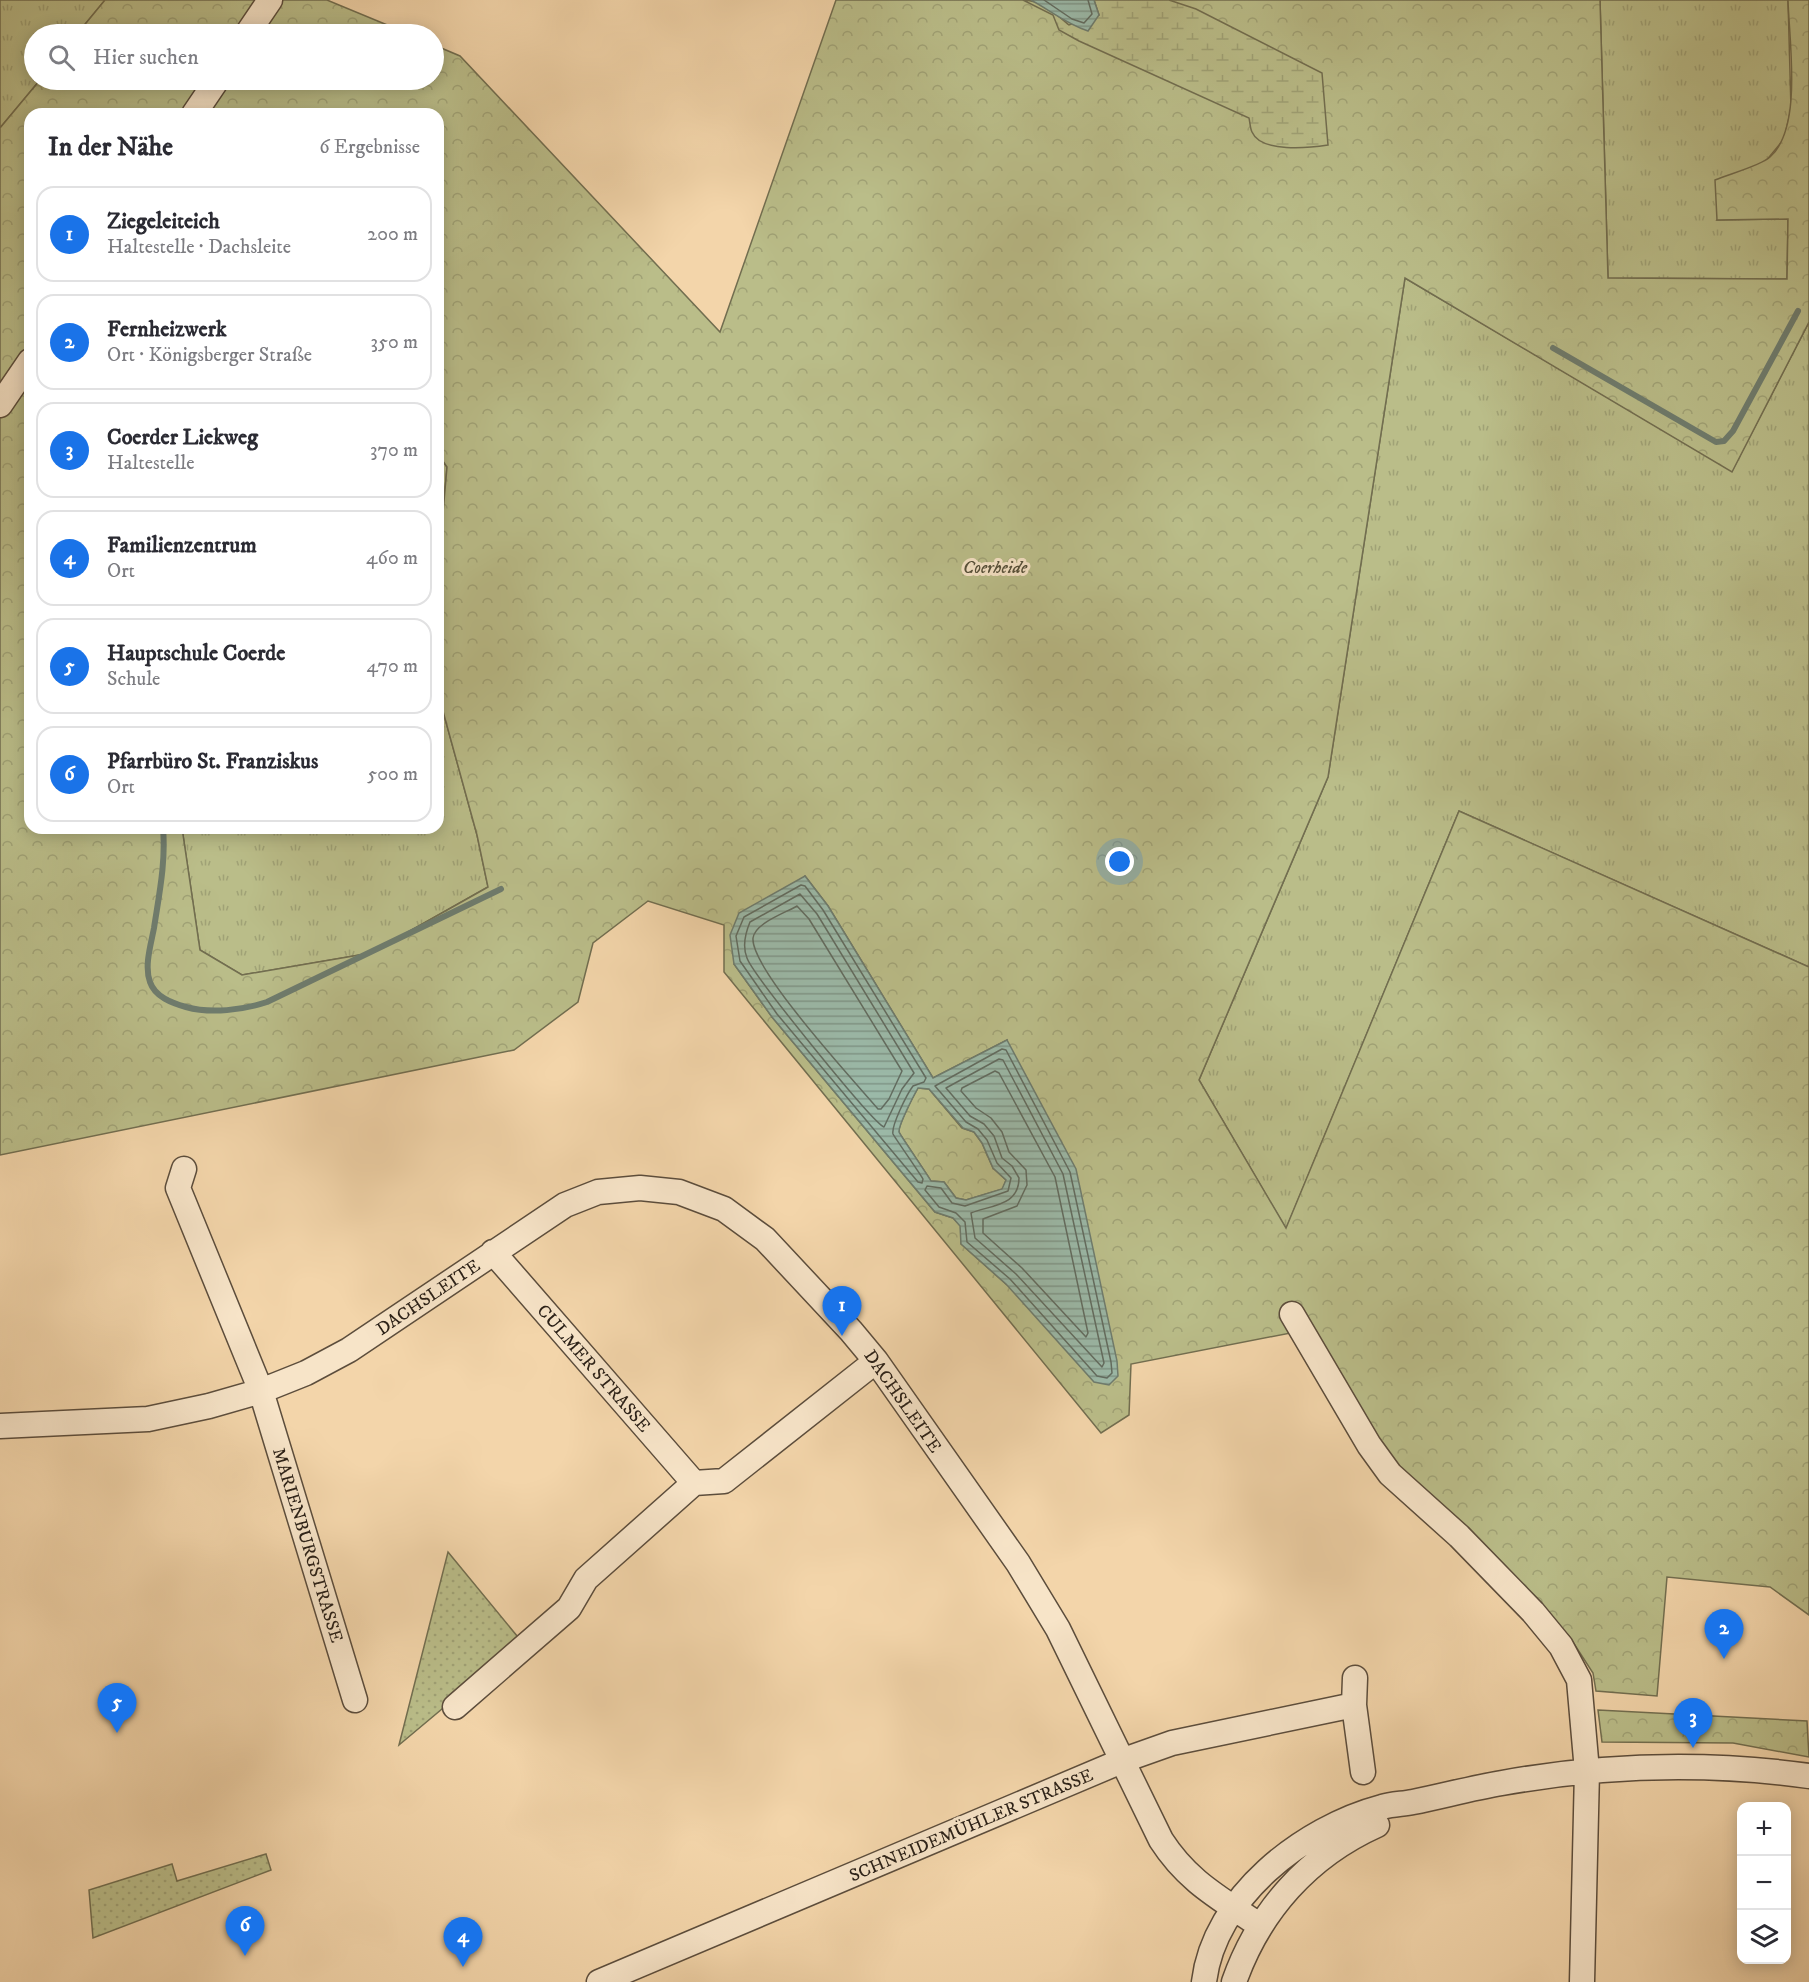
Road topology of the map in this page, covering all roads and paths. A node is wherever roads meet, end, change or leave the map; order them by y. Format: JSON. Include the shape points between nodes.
{"nodes":[{"id":1,"x":270,"y":0,"type":"edge"},
{"id":2,"x":254,"y":24,"type":"edge"},
{"id":3,"x":210,"y":90,"type":"edge"},
{"id":4,"x":198,"y":108,"type":"edge"},
{"id":5,"x":24,"y":370,"type":"edge"},
{"id":6,"x":0,"y":405,"type":"edge"},
{"id":7,"x":184,"y":1169,"type":"dead end"},
{"id":8,"x":493,"y":1252,"type":"junction"},
{"id":9,"x":1292,"y":1314,"type":"dead end"},
{"id":10,"x":876,"y":1361,"type":"junction"},
{"id":11,"x":261,"y":1391,"type":"junction"},
{"id":12,"x":0,"y":1426,"type":"edge"},
{"id":13,"x":694,"y":1483,"type":"junction"},
{"id":14,"x":1355,"y":1678,"type":"dead end"},
{"id":15,"x":356,"y":1700,"type":"dead end"},
{"id":16,"x":1354,"y":1705,"type":"junction"},
{"id":17,"x":455,"y":1707,"type":"dead end"},
{"id":18,"x":1124,"y":1760,"type":"junction"},
{"id":19,"x":1587,"y":1771,"type":"junction"},
{"id":20,"x":1363,"y":1772,"type":"dead end"},
{"id":21,"x":1809,"y":1776,"type":"edge"},
{"id":22,"x":1412,"y":1802,"type":"junction"},
{"id":23,"x":1233,"y":1907,"type":"junction"},
{"id":24,"x":1259,"y":1925,"type":"junction"},
{"id":25,"x":599,"y":1982,"type":"edge"},
{"id":26,"x":1204,"y":1982,"type":"edge"},
{"id":27,"x":1234,"y":1982,"type":"edge"},
{"id":28,"x":1582,"y":1982,"type":"edge"}],
"edges":[{"from":1,"to":2,"type":"street"},
{"from":3,"to":4,"type":"street"},
{"from":5,"to":6,"type":"street"},
{"from":7,"to":11,"type":"street","via":[[178,1188]]},
{"from":8,"to":10,"type":"street","name":"DACHSLEITE","via":[[565,1205],[598,1192],[640,1188],[679,1192],[724,1209],[765,1239]]},
{"from":8,"to":11,"type":"street","name":"DACHSLEITE","via":[[349,1350]]},
{"from":8,"to":13,"type":"street","name":"CULMER STRASSE"},
{"from":9,"to":19,"type":"street","via":[[1390,1474],[1459,1536],[1561,1646],[1579,1680]]},
{"from":10,"to":13,"type":"street","via":[[724,1481]]},
{"from":10,"to":18,"type":"street","name":"DACHSLEITE","via":[[1039,1597]]},
{"from":11,"to":12,"type":"street","name":"DACHSLEITE","via":[[209,1407],[148,1419]]},
{"from":11,"to":15,"type":"street","name":"MARIENBURGSTRASSE"},
{"from":13,"to":17,"type":"street","via":[[586,1579],[569,1608]]},
{"from":14,"to":16,"type":"street"},
{"from":16,"to":18,"type":"street","name":"SCHNEIDEMÜHLER STRASSE","via":[[1172,1743]]},
{"from":16,"to":20,"type":"street"},
{"from":18,"to":23,"type":"street","name":"DACHSLEITE","via":[[1173,1858],[1208,1892]]},
{"from":18,"to":25,"type":"street","name":"SCHNEIDEMÜHLER STRASSE"},
{"from":19,"to":21,"type":"street","via":[[1703,1768]]},
{"from":19,"to":22,"type":"street","via":[[1504,1782]]},
{"from":19,"to":28,"type":"street"},
{"from":22,"to":23,"type":"street","via":[[1382,1807],[1310,1840],[1275,1862]]},
{"from":22,"to":24,"type":"street","via":[[1389,1820],[1321,1858],[1290,1887]]},
{"from":23,"to":24,"type":"street","name":"DACHSLEITE"},
{"from":23,"to":26,"type":"street","via":[[1216,1940]]},
{"from":24,"to":27,"type":"street"}]}
